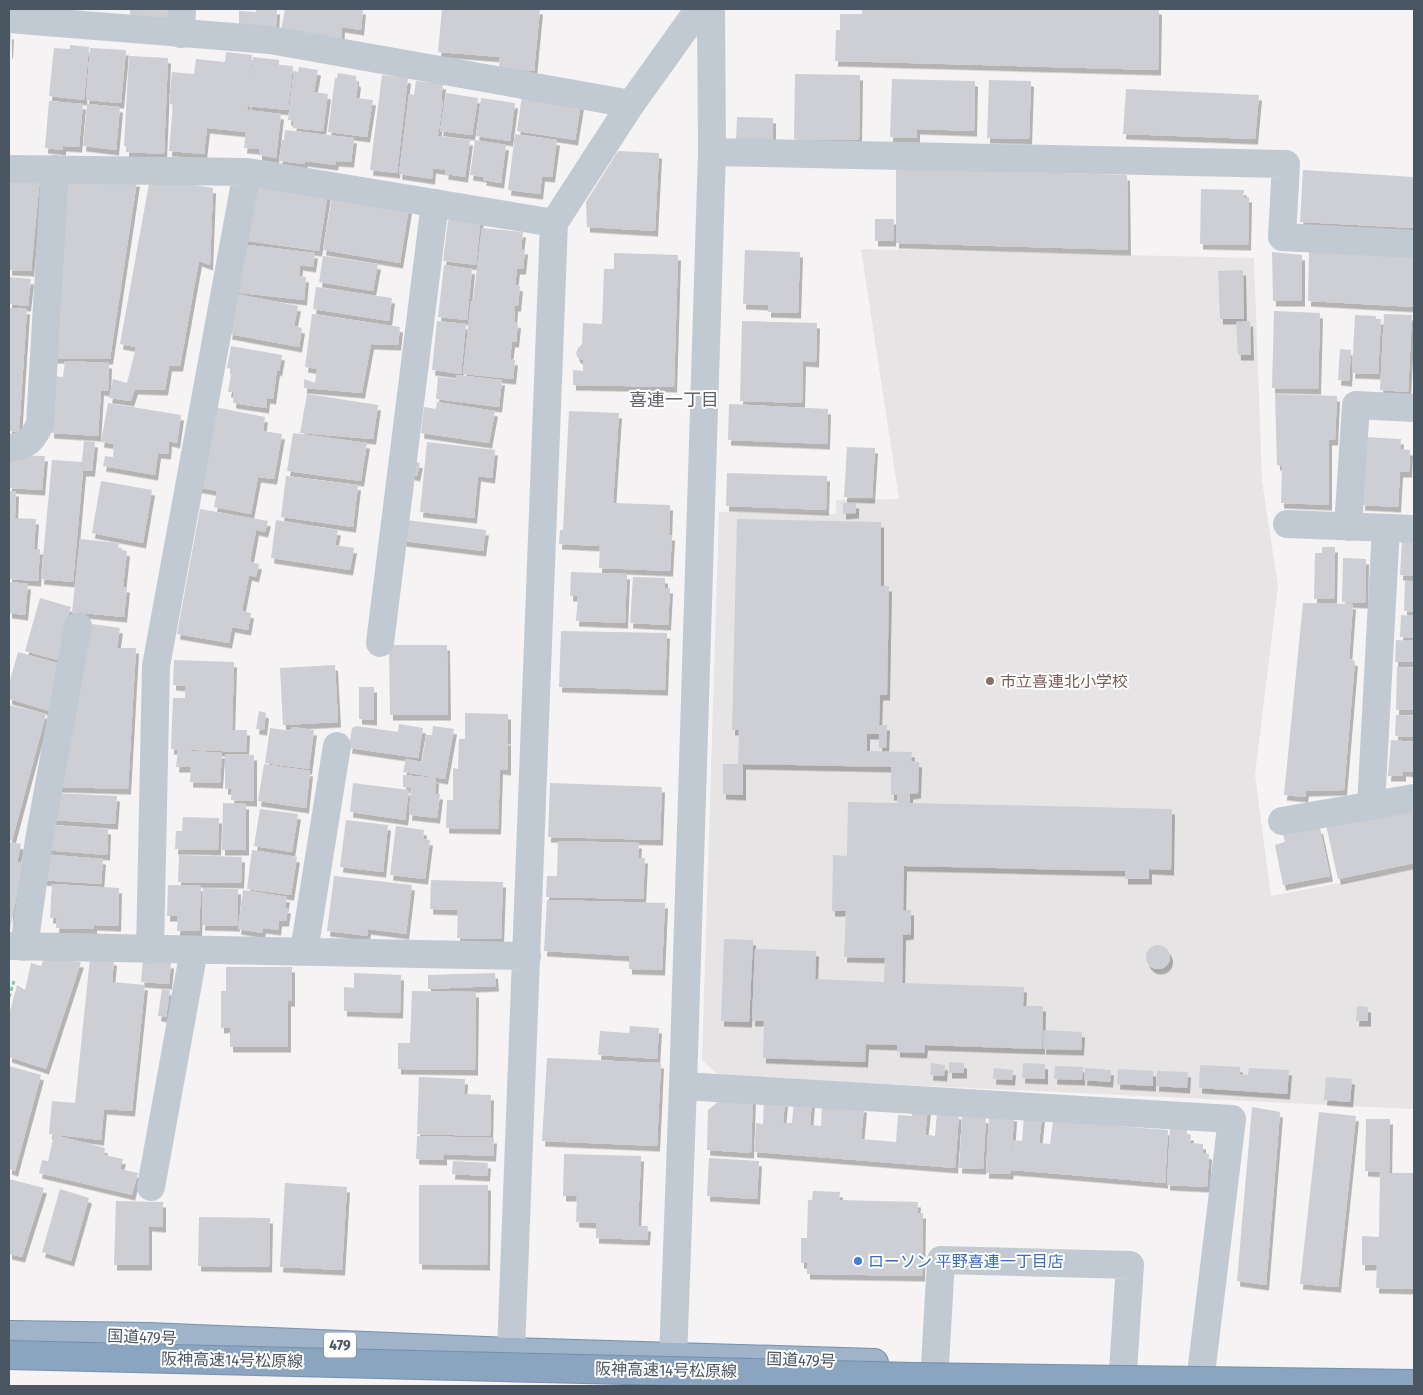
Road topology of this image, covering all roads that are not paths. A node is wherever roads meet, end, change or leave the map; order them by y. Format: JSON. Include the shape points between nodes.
{"nodes":[{"id":1,"x":699,"y":9,"type":"edge"},
{"id":2,"x":711,"y":9,"type":"edge"},
{"id":3,"x":9,"y":19,"type":"edge"},
{"id":4,"x":181,"y":21,"type":"edge"},
{"id":5,"x":631,"y":104,"type":"junction"},
{"id":6,"x":712,"y":152,"type":"junction"},
{"id":7,"x":9,"y":168,"type":"edge"},
{"id":8,"x":55,"y":170,"type":"junction"},
{"id":9,"x":247,"y":172,"type":"junction"},
{"id":10,"x":435,"y":203,"type":"junction"},
{"id":11,"x":554,"y":223,"type":"junction"},
{"id":12,"x":1414,"y":244,"type":"edge"},
{"id":13,"x":1414,"y":408,"type":"edge"},
{"id":14,"x":9,"y":448,"type":"edge"},
{"id":15,"x":1287,"y":524,"type":"dead end"},
{"id":16,"x":1348,"y":527,"type":"junction"},
{"id":17,"x":1386,"y":528,"type":"junction"},
{"id":18,"x":1414,"y":529,"type":"edge"},
{"id":19,"x":78,"y":626,"type":"dead end"},
{"id":20,"x":380,"y":643,"type":"dead end"},
{"id":21,"x":337,"y":746,"type":"dead end"},
{"id":22,"x":1414,"y":798,"type":"edge"},
{"id":23,"x":1371,"y":806,"type":"junction"},
{"id":24,"x":1282,"y":821,"type":"dead end"},
{"id":25,"x":16,"y":946,"type":"edge"},
{"id":26,"x":150,"y":950,"type":"junction"},
{"id":27,"x":194,"y":950,"type":"junction"},
{"id":28,"x":304,"y":951,"type":"junction"},
{"id":29,"x":527,"y":956,"type":"junction"},
{"id":30,"x":683,"y":1086,"type":"junction"},
{"id":31,"x":151,"y":1187,"type":"dead end"},
{"id":32,"x":9,"y":1334,"type":"edge"},
{"id":33,"x":511,"y":1352,"type":"junction"},
{"id":34,"x":9,"y":1355,"type":"edge"},
{"id":35,"x":672,"y":1356,"type":"junction"},
{"id":36,"x":935,"y":1365,"type":"junction"},
{"id":37,"x":1123,"y":1371,"type":"junction"},
{"id":38,"x":1201,"y":1374,"type":"junction"},
{"id":39,"x":1414,"y":1376,"type":"edge"},
{"id":40,"x":1414,"y":1384,"type":"edge"},
{"id":41,"x":672,"y":1386,"type":"edge"}],
"edges":[{"from":1,"to":5,"type":"street"},
{"from":2,"to":6,"type":"street"},
{"from":3,"to":4,"type":"street"},
{"from":4,"to":5,"type":"street","via":[[270,40]]},
{"from":5,"to":11,"type":"street"},
{"from":6,"to":12,"type":"street","via":[[1286,164],[1282,237]]},
{"from":6,"to":30,"type":"street"},
{"from":7,"to":8,"type":"street"},
{"from":8,"to":9,"type":"street"},
{"from":8,"to":14,"type":"street","via":[[40,424],[25,445]]},
{"from":9,"to":10,"type":"street"},
{"from":9,"to":26,"type":"street","via":[[156,666]]},
{"from":10,"to":11,"type":"street"},
{"from":10,"to":20,"type":"street"},
{"from":11,"to":29,"type":"street"},
{"from":13,"to":16,"type":"street","via":[[1356,405]]},
{"from":15,"to":16,"type":"street"},
{"from":16,"to":17,"type":"street"},
{"from":17,"to":18,"type":"street"},
{"from":17,"to":23,"type":"street"},
{"from":19,"to":25,"type":"street"},
{"from":21,"to":28,"type":"street"},
{"from":22,"to":23,"type":"street"},
{"from":23,"to":24,"type":"street"},
{"from":25,"to":26,"type":"street"},
{"from":26,"to":27,"type":"street"},
{"from":27,"to":28,"type":"street"},
{"from":27,"to":31,"type":"street"},
{"from":28,"to":29,"type":"street"},
{"from":29,"to":33,"type":"street"},
{"from":30,"to":35,"type":"street"},
{"from":30,"to":38,"type":"street","via":[[1232,1119]]},
{"from":32,"to":33,"type":"highway","name":"国道479号","number":"479"},
{"from":33,"to":35,"type":"highway","name":"国道479号","number":"479"},
{"from":34,"to":40,"type":"highway","name":"阪神高速14号松原線","bridge":true,"via":[[914,1377]]},
{"from":35,"to":36,"type":"highway","name":"国道479号","number":"479"},
{"from":35,"to":41,"type":"street"},
{"from":36,"to":37,"type":"highway","name":"国道479号","number":"479"},
{"from":36,"to":37,"type":"street","via":[[941,1260],[1130,1265]]},
{"from":37,"to":38,"type":"highway","name":"国道479号","number":"479"},
{"from":38,"to":39,"type":"highway","name":"国道479号","number":"479"}]}
